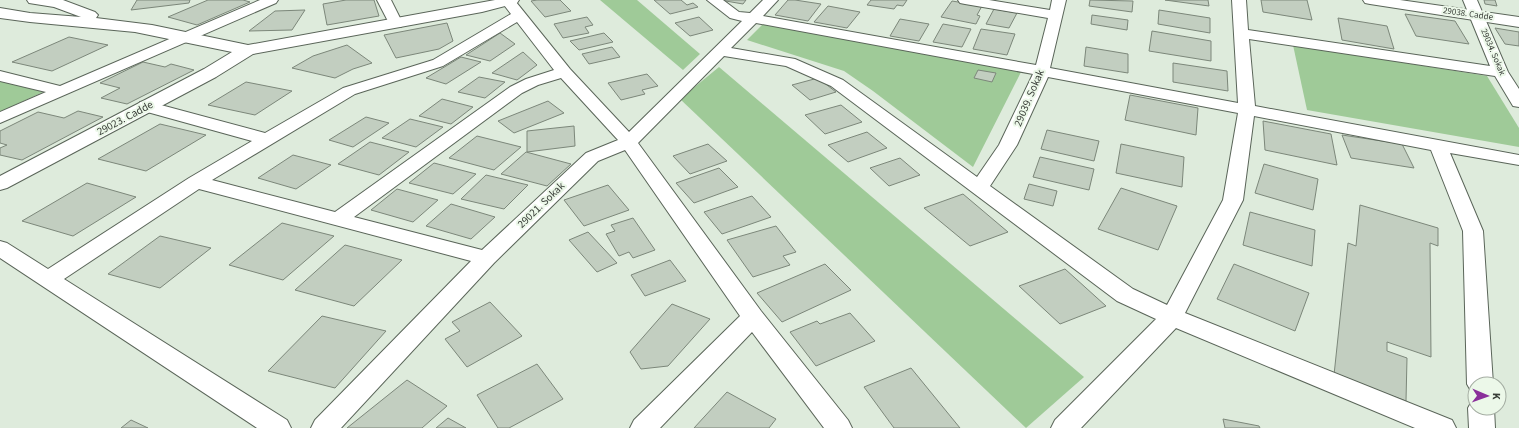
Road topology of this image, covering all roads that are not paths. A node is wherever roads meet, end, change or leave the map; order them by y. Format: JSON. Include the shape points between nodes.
{"nodes":[{"id":1,"x":27,"y":0,"type":"edge"},
{"id":2,"x":34,"y":0,"type":"edge"},
{"id":3,"x":271,"y":0,"type":"edge"},
{"id":4,"x":384,"y":0,"type":"edge"},
{"id":5,"x":714,"y":0,"type":"edge"},
{"id":6,"x":771,"y":0,"type":"edge"},
{"id":7,"x":965,"y":0,"type":"edge"},
{"id":8,"x":1239,"y":0,"type":"edge"},
{"id":9,"x":1370,"y":0,"type":"edge"},
{"id":10,"x":1470,"y":0,"type":"edge"},
{"id":11,"x":62,"y":2,"type":"edge"},
{"id":12,"x":513,"y":5,"type":"edge"},
{"id":13,"x":1057,"y":7,"type":"edge"},
{"id":14,"x":0,"y":9,"type":"edge"},
{"id":15,"x":0,"y":14,"type":"edge"},
{"id":16,"x":1478,"y":16,"type":"junction"},
{"id":17,"x":17,"y":17,"type":"junction"},
{"id":18,"x":754,"y":18,"type":"junction"},
{"id":19,"x":1519,"y":22,"type":"edge"},
{"id":20,"x":0,"y":23,"type":"edge"},
{"id":21,"x":396,"y":24,"type":"junction"},
{"id":22,"x":119,"y":25,"type":"junction"},
{"id":23,"x":1241,"y":33,"type":"junction"},
{"id":24,"x":185,"y":37,"type":"junction"},
{"id":25,"x":248,"y":50,"type":"junction"},
{"id":26,"x":721,"y":51,"type":"junction"},
{"id":27,"x":1042,"y":71,"type":"junction"},
{"id":28,"x":564,"y":72,"type":"junction"},
{"id":29,"x":1500,"y":72,"type":"junction"},
{"id":30,"x":0,"y":76,"type":"edge"},
{"id":31,"x":62,"y":91,"type":"junction"},
{"id":32,"x":1519,"y":102,"type":"edge"},
{"id":33,"x":146,"y":106,"type":"junction"},
{"id":34,"x":1247,"y":109,"type":"junction"},
{"id":35,"x":0,"y":118,"type":"edge"},
{"id":36,"x":268,"y":140,"type":"junction"},
{"id":37,"x":629,"y":142,"type":"junction"},
{"id":38,"x":1438,"y":146,"type":"junction"},
{"id":39,"x":1519,"y":160,"type":"edge"},
{"id":40,"x":2,"y":181,"type":"edge"},
{"id":41,"x":196,"y":182,"type":"junction"},
{"id":42,"x":979,"y":188,"type":"junction"},
{"id":43,"x":337,"y":220,"type":"junction"},
{"id":44,"x":0,"y":248,"type":"edge"},
{"id":45,"x":486,"y":258,"type":"junction"},
{"id":46,"x":47,"y":280,"type":"junction"},
{"id":47,"x":753,"y":317,"type":"junction"},
{"id":48,"x":1172,"y":317,"type":"junction"},
{"id":49,"x":1480,"y":376,"type":"edge"},
{"id":50,"x":1481,"y":416,"type":"edge"},
{"id":51,"x":278,"y":428,"type":"edge"},
{"id":52,"x":324,"y":428,"type":"edge"},
{"id":53,"x":643,"y":428,"type":"edge"},
{"id":54,"x":839,"y":428,"type":"edge"},
{"id":55,"x":1064,"y":428,"type":"edge"},
{"id":56,"x":1443,"y":428,"type":"edge"},
{"id":57,"x":1482,"y":428,"type":"edge"}],
"edges":[{"from":1,"to":14,"type":"street"},
{"from":2,"to":11,"type":"street"},
{"from":3,"to":24,"type":"street"},
{"from":4,"to":21,"type":"street"},
{"from":5,"to":18,"type":"street","via":[[735,15]]},
{"from":6,"to":18,"type":"street","name":"29021. Sokak"},
{"from":7,"to":13,"type":"street"},
{"from":8,"to":23,"type":"street"},
{"from":9,"to":16,"type":"street","name":"29038. Cadde"},
{"from":10,"to":16,"type":"street","name":"29034. Sokak"},
{"from":11,"to":17,"type":"street"},
{"from":11,"to":22,"type":"street"},
{"from":12,"to":21,"type":"street"},
{"from":12,"to":28,"type":"street"},
{"from":12,"to":36,"type":"street","via":[[438,63],[349,91]]},
{"from":13,"to":27,"type":"street","name":"29039. Sokak"},
{"from":15,"to":17,"type":"street"},
{"from":16,"to":19,"type":"street","name":"29038. Cadde"},
{"from":16,"to":29,"type":"street","name":"29034. Sokak"},
{"from":17,"to":20,"type":"street"},
{"from":17,"to":22,"type":"street"},
{"from":18,"to":26,"type":"street","name":"29021. Sokak"},
{"from":18,"to":27,"type":"street"},
{"from":21,"to":25,"type":"street"},
{"from":22,"to":24,"type":"street"},
{"from":23,"to":29,"type":"street"},
{"from":23,"to":34,"type":"street"},
{"from":24,"to":25,"type":"street"},
{"from":24,"to":31,"type":"street"},
{"from":25,"to":33,"type":"street","name":"29023. Cadde"},
{"from":26,"to":37,"type":"street","name":"29021. Sokak"},
{"from":26,"to":42,"type":"street","via":[[790,62],[838,83]]},
{"from":27,"to":34,"type":"street"},
{"from":27,"to":42,"type":"street","name":"29039. Sokak","via":[[1008,145]]},
{"from":28,"to":37,"type":"street"},
{"from":28,"to":43,"type":"street","via":[[516,90]]},
{"from":29,"to":32,"type":"street","name":"29034. Sokak"},
{"from":30,"to":31,"type":"street"},
{"from":31,"to":35,"type":"street"},
{"from":33,"to":36,"type":"street"},
{"from":33,"to":40,"type":"street","name":"29023. Cadde"},
{"from":34,"to":38,"type":"street"},
{"from":34,"to":48,"type":"street","via":[[1233,200]]},
{"from":36,"to":41,"type":"street"},
{"from":37,"to":45,"type":"street","name":"29021. Sokak","via":[[592,157]]},
{"from":37,"to":47,"type":"street"},
{"from":38,"to":39,"type":"street"},
{"from":38,"to":49,"type":"street","via":[[1472,231]]},
{"from":41,"to":43,"type":"street"},
{"from":41,"to":46,"type":"street"},
{"from":42,"to":48,"type":"street","via":[[1125,295]]},
{"from":43,"to":45,"type":"street"},
{"from":44,"to":46,"type":"street"},
{"from":45,"to":52,"type":"street","name":"29021. Sokak"},
{"from":46,"to":51,"type":"street"},
{"from":47,"to":53,"type":"street"},
{"from":47,"to":54,"type":"street"},
{"from":48,"to":55,"type":"street"},
{"from":48,"to":56,"type":"street"},
{"from":50,"to":57,"type":"street"}]}
